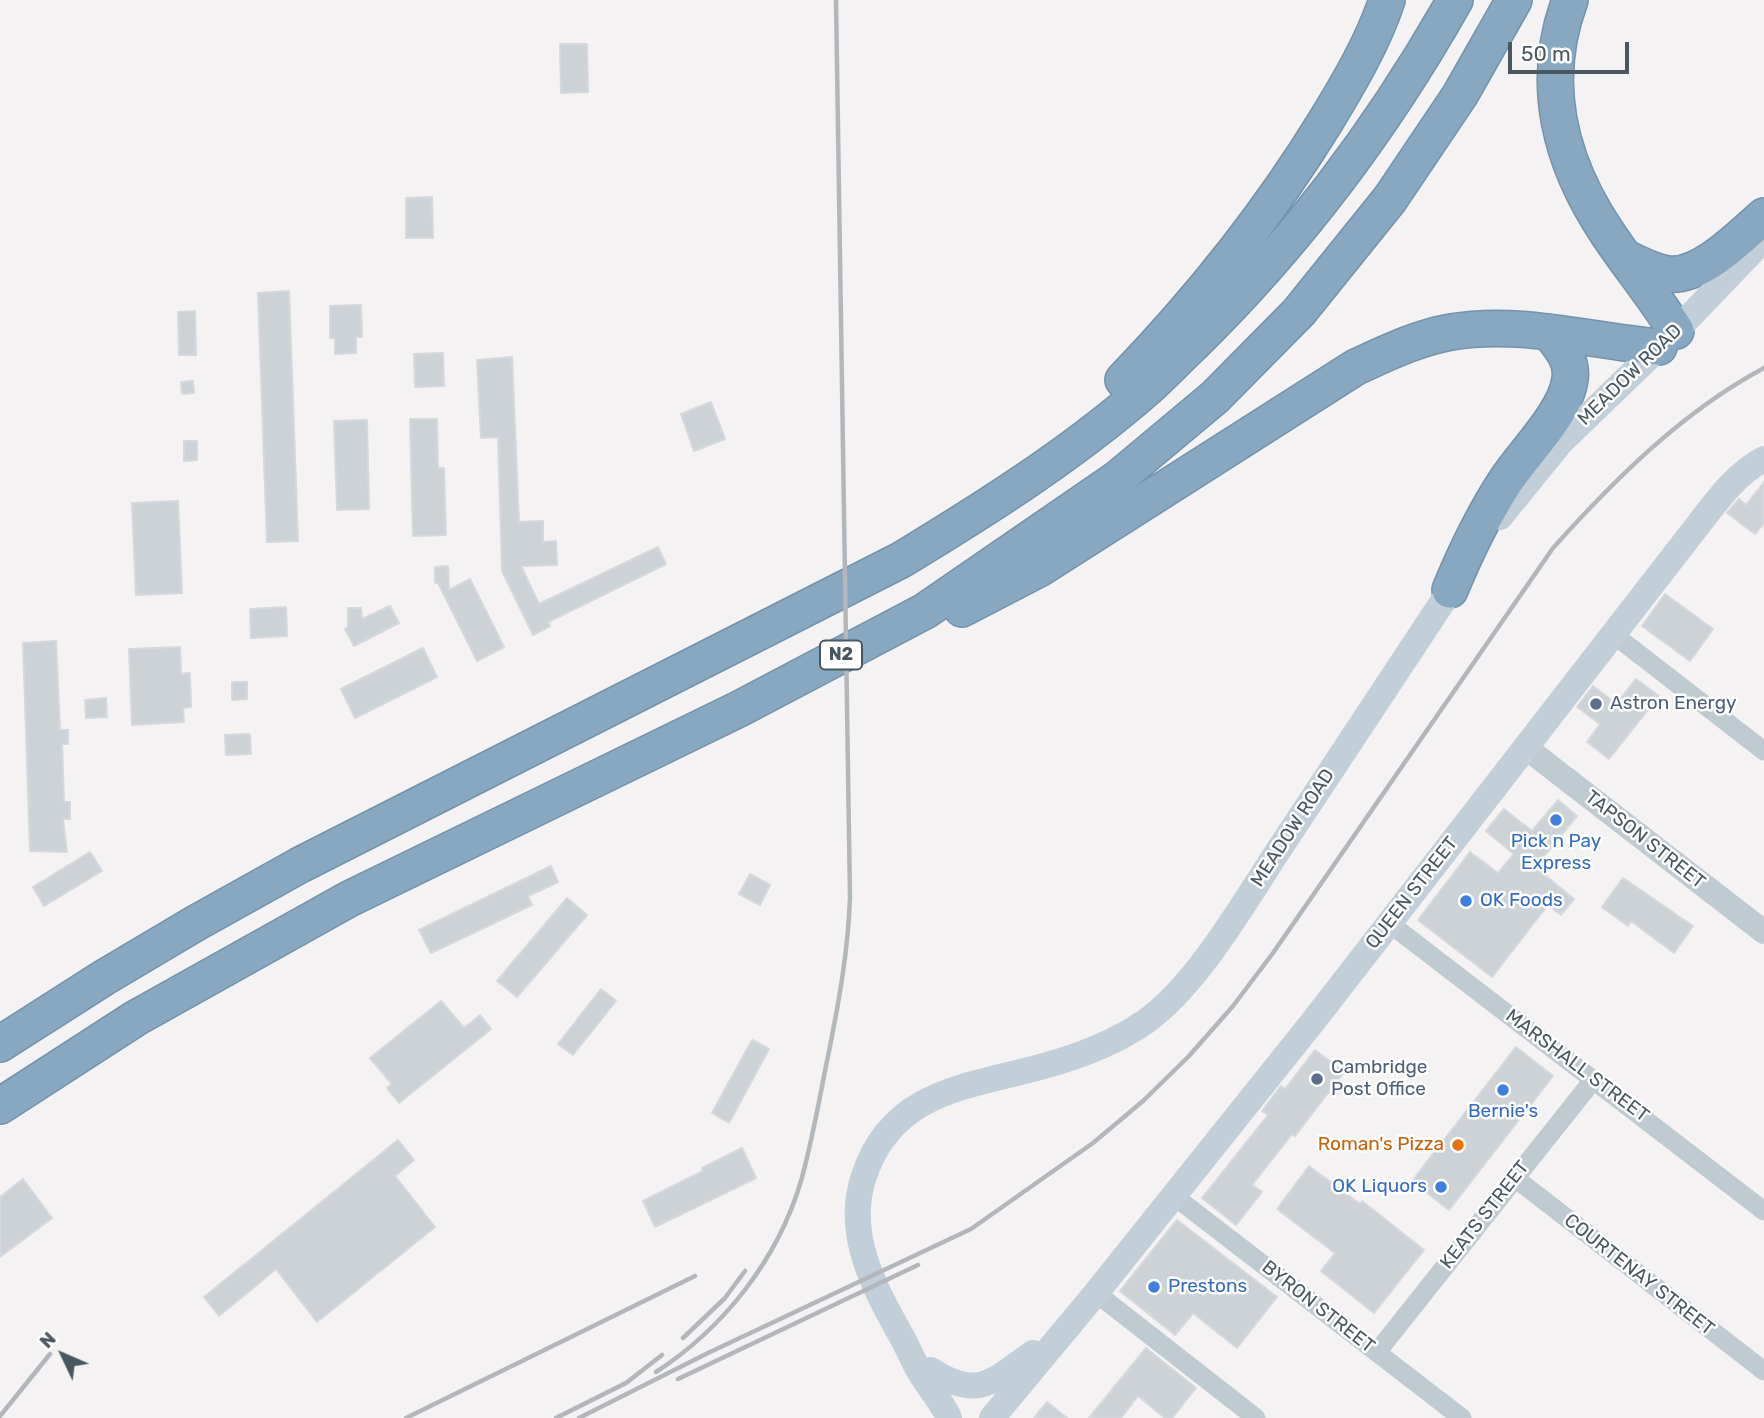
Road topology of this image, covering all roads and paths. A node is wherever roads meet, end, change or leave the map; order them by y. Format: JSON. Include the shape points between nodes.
{"nodes":[{"id":1,"x":1387,"y":0,"type":"edge"},
{"id":2,"x":1455,"y":0,"type":"edge"},
{"id":3,"x":1514,"y":0,"type":"edge"},
{"id":4,"x":1570,"y":0,"type":"edge"},
{"id":5,"x":1764,"y":216,"type":"edge"},
{"id":6,"x":1764,"y":239,"type":"edge"},
{"id":7,"x":1628,"y":259,"type":"junction"},
{"id":8,"x":1549,"y":332,"type":"junction"},
{"id":9,"x":1667,"y":339,"type":"junction"},
{"id":10,"x":1764,"y":459,"type":"edge"},
{"id":11,"x":1450,"y":590,"type":"junction"},
{"id":12,"x":1613,"y":634,"type":"junction"},
{"id":13,"x":724,"y":649,"type":"junction"},
{"id":14,"x":739,"y":709,"type":"junction"},
{"id":15,"x":1525,"y":747,"type":"junction"},
{"id":16,"x":1764,"y":751,"type":"edge"},
{"id":17,"x":1389,"y":923,"type":"junction"},
{"id":18,"x":1764,"y":932,"type":"edge"},
{"id":19,"x":0,"y":1044,"type":"edge"},
{"id":20,"x":1594,"y":1079,"type":"junction"},
{"id":21,"x":0,"y":1106,"type":"edge"},
{"id":22,"x":1515,"y":1178,"type":"junction"},
{"id":23,"x":1174,"y":1196,"type":"junction"},
{"id":24,"x":1764,"y":1211,"type":"edge"},
{"id":25,"x":1096,"y":1293,"type":"junction"},
{"id":26,"x":1063,"y":1332,"type":"junction"},
{"id":27,"x":1377,"y":1352,"type":"junction"},
{"id":28,"x":1764,"y":1371,"type":"edge"},
{"id":29,"x":930,"y":1378,"type":"junction"},
{"id":30,"x":969,"y":1412,"type":"edge"},
{"id":31,"x":939,"y":1418,"type":"edge"},
{"id":32,"x":1008,"y":1418,"type":"edge"},
{"id":33,"x":1256,"y":1418,"type":"edge"},
{"id":34,"x":1462,"y":1418,"type":"edge"}],
"edges":[{"from":1,"to":13,"type":"highway","via":[[1352,77],[1263,216],[1186,313],[1118,384],[1060,438],[991,491],[892,556]]},
{"from":2,"to":13,"type":"highway","via":[[1363,146],[1306,222],[1236,302],[1144,391],[1060,458],[901,561]]},
{"from":3,"to":14,"type":"highway","number":"N2","via":[[1460,95],[1390,199],[1299,312],[1215,397],[1117,480],[935,604]]},
{"from":4,"to":7,"type":"highway","via":[[1555,62],[1556,111],[1565,151],[1583,192]]},
{"from":5,"to":7,"type":"highway","via":[[1725,249],[1687,272],[1650,270]]},
{"from":6,"to":9,"type":"main road","name":"MEADOW ROAD"},
{"from":7,"to":9,"type":"highway"},
{"from":8,"to":9,"type":"highway","via":[[1619,344]]},
{"from":8,"to":11,"type":"highway","via":[[1569,359],[1567,393],[1483,518]]},
{"from":8,"to":14,"type":"highway","via":[[1493,328],[1450,332],[1410,343],[1356,367],[1039,569],[911,634]]},
{"from":9,"to":11,"type":"main road","name":"MEADOW ROAD","via":[[1560,443],[1514,497]]},
{"from":10,"to":12,"type":"main road","name":"QUEEN STREET","via":[[1728,487]]},
{"from":11,"to":29,"type":"main road","name":"MEADOW ROAD","via":[[1242,905],[1176,994],[1148,1020],[1077,1057],[923,1101],[898,1121],[876,1148],[863,1177],[858,1237],[880,1296]]},
{"from":12,"to":15,"type":"main road","name":"QUEEN STREET"},
{"from":12,"to":16,"type":"street"},
{"from":13,"to":19,"type":"highway","via":[[300,865],[105,977]]},
{"from":14,"to":21,"type":"highway","number":"N2","via":[[349,899],[136,1018]]},
{"from":15,"to":17,"type":"main road","name":"QUEEN STREET"},
{"from":15,"to":18,"type":"street","name":"TAPSON STREET"},
{"from":17,"to":20,"type":"street","name":"MARSHALL STREET"},
{"from":17,"to":23,"type":"main road","name":"QUEEN STREET"},
{"from":20,"to":22,"type":"street","name":"KEATS STREET"},
{"from":20,"to":24,"type":"street","name":"MARSHALL STREET"},
{"from":22,"to":27,"type":"street","name":"KEATS STREET"},
{"from":22,"to":28,"type":"street","name":"COURTENAY STREET"},
{"from":23,"to":25,"type":"main road","name":"QUEEN STREET"},
{"from":23,"to":27,"type":"street","name":"BYRON STREET"},
{"from":25,"to":26,"type":"main road","name":"QUEEN STREET"},
{"from":25,"to":33,"type":"street"},
{"from":26,"to":29,"type":"main road","via":[[983,1385]]},
{"from":26,"to":30,"type":"main road","name":"QUEEN STREET","via":[[1002,1390]]},
{"from":26,"to":32,"type":"main road","via":[[1050,1365]]},
{"from":27,"to":34,"type":"street","name":"BYRON STREET"},
{"from":29,"to":30,"type":"main road","name":"MEADOW ROAD"},
{"from":29,"to":31,"type":"main road"}]}
